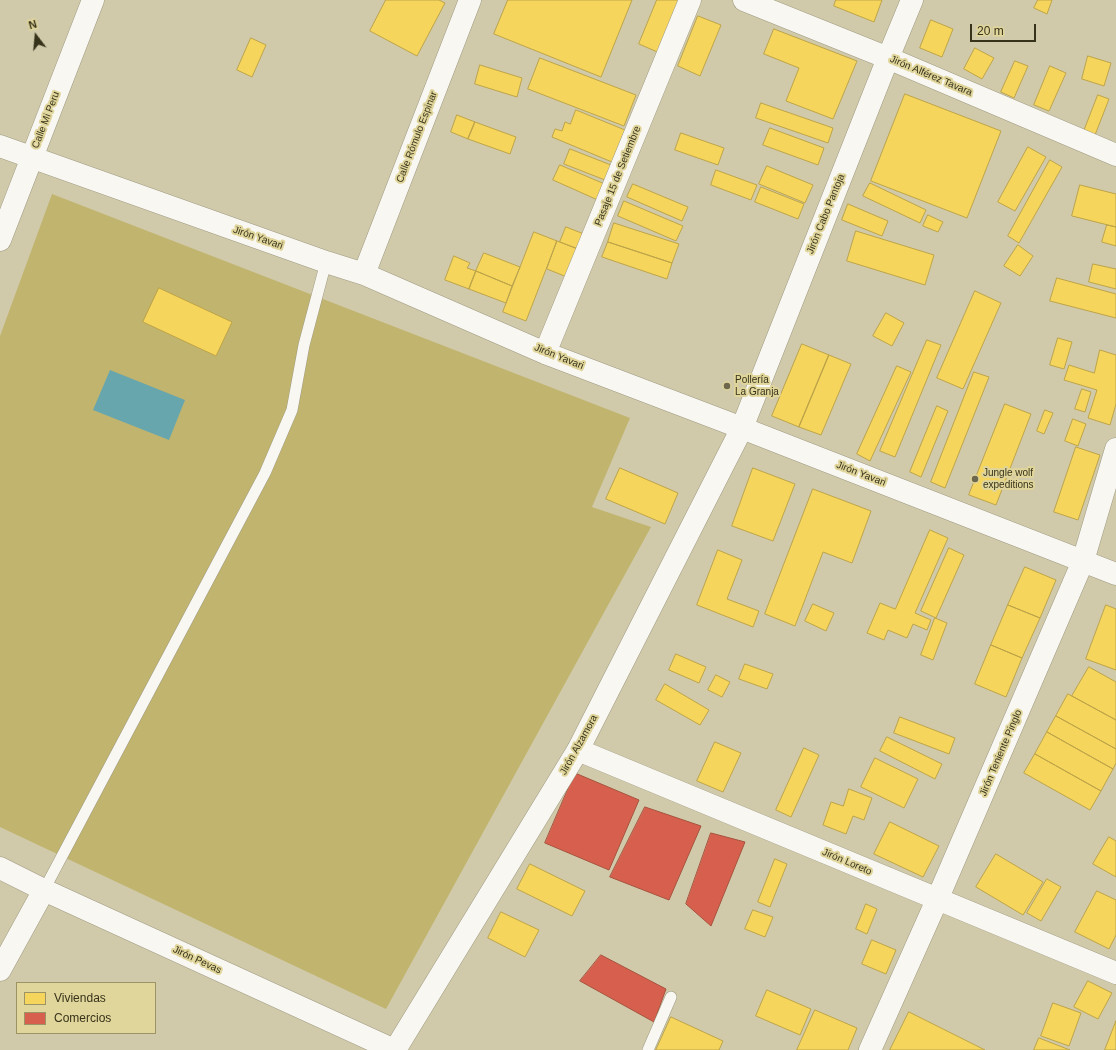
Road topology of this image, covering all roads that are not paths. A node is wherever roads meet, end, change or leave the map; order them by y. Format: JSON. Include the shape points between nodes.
{"nodes":[{"id":1,"x":93,"y":0,"type":"edge"},
{"id":2,"x":470,"y":0,"type":"edge"},
{"id":3,"x":690,"y":0,"type":"edge"},
{"id":4,"x":744,"y":0,"type":"edge"},
{"id":5,"x":912,"y":0,"type":"edge"},
{"id":6,"x":888,"y":58,"type":"junction"},
{"id":7,"x":0,"y":146,"type":"edge"},
{"id":8,"x":1116,"y":155,"type":"edge"},
{"id":9,"x":32,"y":158,"type":"junction"},
{"id":10,"x":0,"y":240,"type":"edge"},
{"id":11,"x":326,"y":262,"type":"junction"},
{"id":12,"x":364,"y":274,"type":"junction"},
{"id":13,"x":545,"y":353,"type":"junction"},
{"id":14,"x":742,"y":428,"type":"junction"},
{"id":15,"x":1116,"y":449,"type":"edge"},
{"id":16,"x":1083,"y":560,"type":"junction"},
{"id":17,"x":1116,"y":574,"type":"edge"},
{"id":18,"x":578,"y":750,"type":"junction"},
{"id":19,"x":0,"y":868,"type":"edge"},
{"id":20,"x":44,"y":890,"type":"junction"},
{"id":21,"x":938,"y":900,"type":"junction"},
{"id":22,"x":0,"y":970,"type":"edge"},
{"id":23,"x":1116,"y":973,"type":"edge"},
{"id":24,"x":671,"y":997,"type":"dead end"},
{"id":25,"x":395,"y":1050,"type":"edge"},
{"id":26,"x":648,"y":1050,"type":"edge"},
{"id":27,"x":870,"y":1050,"type":"edge"}],
"edges":[{"from":1,"to":9,"type":"street","name":"Calle Mi Peru"},
{"from":2,"to":12,"type":"street","name":"Calle Rómulo Espinar"},
{"from":3,"to":13,"type":"street","name":"Pasaje 15 de Setiembre"},
{"from":4,"to":6,"type":"street","name":"Jirón Alférez Tavara"},
{"from":5,"to":6,"type":"street","name":"Jirón Cabo Pantoja"},
{"from":6,"to":8,"type":"street","name":"Jirón Alférez Tavara"},
{"from":6,"to":14,"type":"street","name":"Jirón Cabo Pantoja"},
{"from":7,"to":9,"type":"street","name":"Jirón Yavari"},
{"from":9,"to":10,"type":"street","name":"Calle Mi Peru"},
{"from":9,"to":11,"type":"street","name":"Jirón Yavari"},
{"from":11,"to":12,"type":"street","name":"Jirón Yavari"},
{"from":11,"to":20,"type":"lane","via":[[304,345],[292,410],[265,473]]},
{"from":12,"to":13,"type":"street","name":"Jirón Yavari"},
{"from":13,"to":14,"type":"street","name":"Jirón Yavari"},
{"from":14,"to":16,"type":"street","name":"Jirón Yavari"},
{"from":14,"to":18,"type":"street","name":"Jirón Alzamora"},
{"from":15,"to":16,"type":"street","name":"Jirón Teniente Pinglo"},
{"from":16,"to":17,"type":"street","name":"Jirón Yavari"},
{"from":16,"to":21,"type":"street","name":"Jirón Teniente Pinglo"},
{"from":18,"to":21,"type":"street","name":"Jirón Loreto"},
{"from":18,"to":25,"type":"street","name":"Jirón Alzamora"},
{"from":19,"to":20,"type":"street","name":"Jirón Pevas"},
{"from":20,"to":22,"type":"street"},
{"from":20,"to":25,"type":"street","name":"Jirón Pevas"},
{"from":21,"to":23,"type":"street","name":"Jirón Loreto"},
{"from":21,"to":27,"type":"street","name":"Jirón Teniente Pinglo"},
{"from":24,"to":26,"type":"lane"}]}
